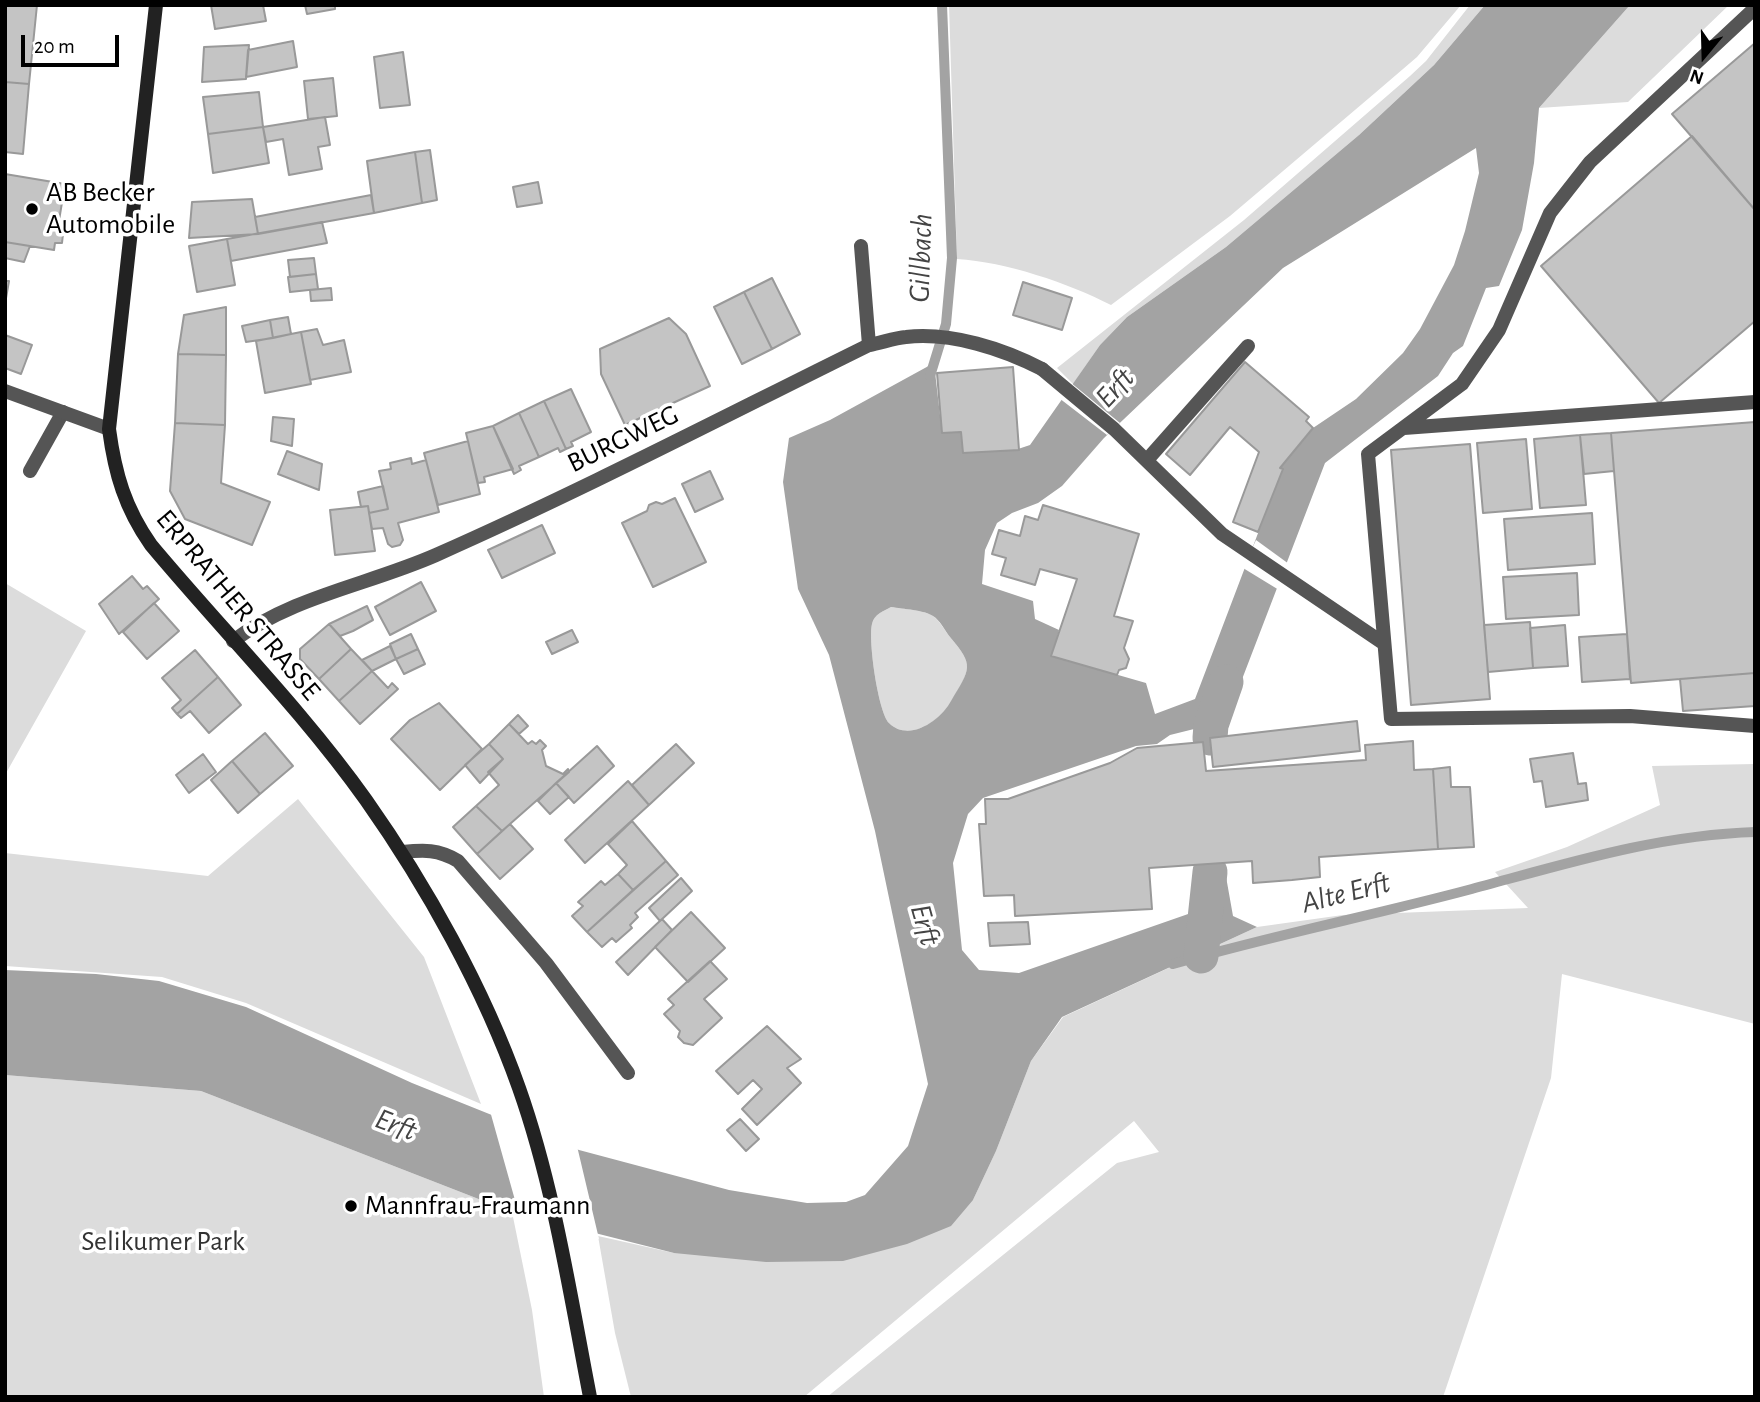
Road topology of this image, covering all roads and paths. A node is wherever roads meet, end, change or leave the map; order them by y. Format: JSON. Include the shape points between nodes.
{"nodes":[{"id":1,"x":156,"y":5,"type":"edge"},
{"id":2,"x":1755,"y":8,"type":"edge"},
{"id":3,"x":861,"y":246,"type":"dead end"},
{"id":4,"x":869,"y":345,"type":"junction"},
{"id":5,"x":1248,"y":346,"type":"dead end"},
{"id":6,"x":5,"y":391,"type":"edge"},
{"id":7,"x":1755,"y":402,"type":"edge"},
{"id":8,"x":63,"y":412,"type":"junction"},
{"id":9,"x":1403,"y":428,"type":"junction"},
{"id":10,"x":109,"y":429,"type":"junction"},
{"id":11,"x":1147,"y":460,"type":"junction"},
{"id":12,"x":30,"y":471,"type":"dead end"},
{"id":13,"x":233,"y":641,"type":"junction"},
{"id":14,"x":1382,"y":643,"type":"junction"},
{"id":15,"x":1755,"y":726,"type":"edge"},
{"id":16,"x":402,"y":852,"type":"junction"},
{"id":17,"x":628,"y":1073,"type":"dead end"},
{"id":18,"x":590,"y":1397,"type":"edge"}],
"edges":[{"from":1,"to":10,"type":"main road","name":"ERPRATHER STRASSE"},
{"from":2,"to":9,"type":"street","via":[[1590,162],[1550,213],[1499,330],[1462,384]]},
{"from":3,"to":4,"type":"street"},
{"from":4,"to":11,"type":"street","name":"BURGWEG","via":[[908,337],[961,340],[1014,355],[1065,387]]},
{"from":4,"to":13,"type":"street","name":"BURGWEG","via":[[503,525],[397,572],[287,607]]},
{"from":5,"to":11,"type":"street"},
{"from":6,"to":8,"type":"street"},
{"from":7,"to":9,"type":"street"},
{"from":8,"to":10,"type":"street"},
{"from":8,"to":12,"type":"street"},
{"from":9,"to":14,"type":"street","via":[[1368,454]]},
{"from":10,"to":13,"type":"main road","name":"ERPRATHER STRASSE","via":[[117,481],[136,524]]},
{"from":11,"to":14,"type":"street","name":"BURGWEG","via":[[1222,534]]},
{"from":13,"to":16,"type":"main road","name":"ERPRATHER STRASSE","via":[[364,797]]},
{"from":14,"to":15,"type":"street","via":[[1391,719],[1630,716]]},
{"from":16,"to":17,"type":"street","via":[[430,849],[458,861],[546,963]]},
{"from":16,"to":18,"type":"main road","name":"ERPRATHER STRASSE","via":[[466,968],[520,1089],[564,1258]]}]}
